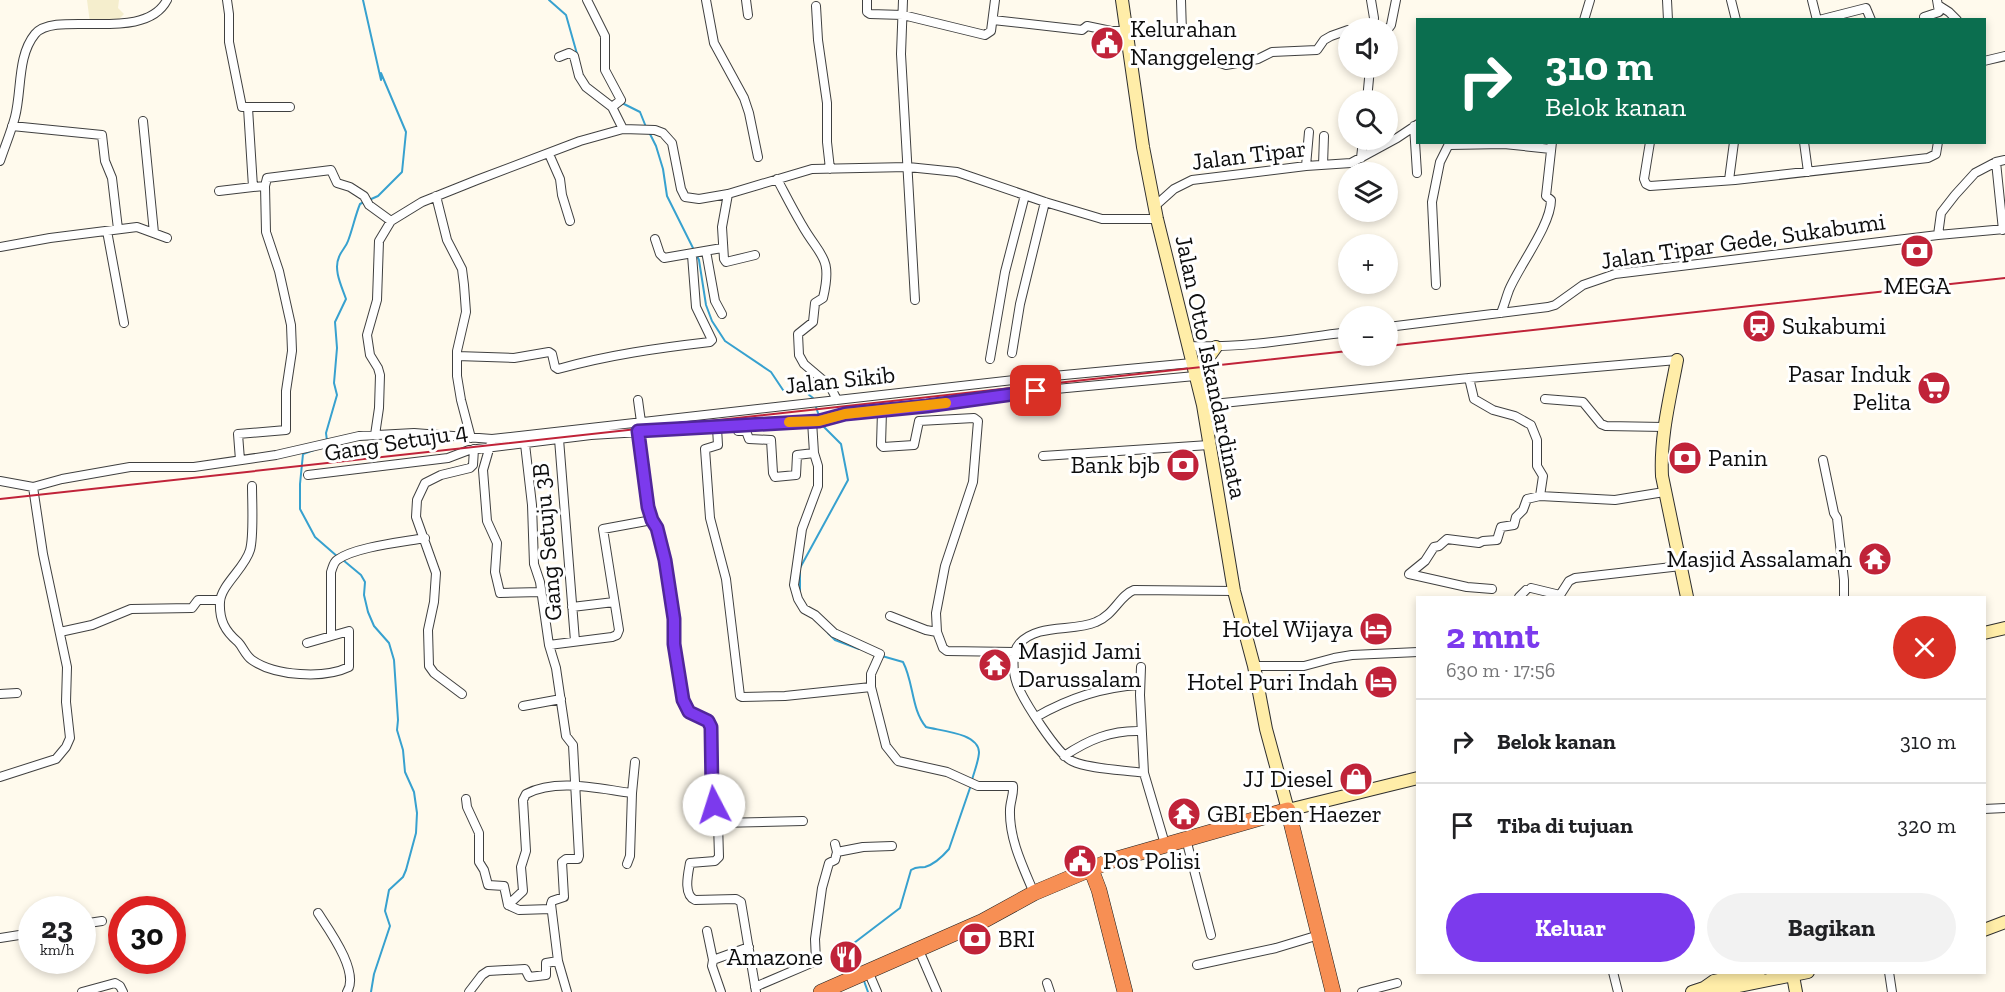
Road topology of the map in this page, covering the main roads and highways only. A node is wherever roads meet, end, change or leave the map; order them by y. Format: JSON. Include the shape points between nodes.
{"nodes":[{"id":1,"x":1122,"y":0,"type":"edge"},
{"id":2,"x":1216,"y":347,"type":"road end"},
{"id":3,"x":1677,"y":360,"type":"road end"},
{"id":4,"x":1195,"y":376,"type":"junction"},
{"id":5,"x":1687,"y":596,"type":"edge"},
{"id":6,"x":2005,"y":628,"type":"edge"},
{"id":7,"x":1986,"y":633,"type":"edge"},
{"id":8,"x":1416,"y":778,"type":"edge"},
{"id":9,"x":1288,"y":810,"type":"junction"},
{"id":10,"x":1091,"y":869,"type":"junction"},
{"id":11,"x":2005,"y":922,"type":"edge"},
{"id":12,"x":1986,"y":929,"type":"edge"},
{"id":13,"x":1800,"y":974,"type":"edge"},
{"id":14,"x":1732,"y":975,"type":"edge"},
{"id":15,"x":1758,"y":975,"type":"edge"},
{"id":16,"x":1793,"y":976,"type":"junction"},
{"id":17,"x":1698,"y":990,"type":"edge"},
{"id":18,"x":821,"y":992,"type":"edge"},
{"id":19,"x":1125,"y":992,"type":"edge"},
{"id":20,"x":1333,"y":992,"type":"edge"},
{"id":21,"x":1797,"y":992,"type":"edge"}],
"edges":[{"from":1,"to":4,"type":"main road","name":"Jalan Otto Iskandardinata","via":[[1143,147]]},
{"from":2,"to":4,"type":"main road"},
{"from":3,"to":5,"type":"main road","via":[[1661,458],[1664,492]]},
{"from":4,"to":9,"type":"main road","name":"Jalan Otto Iskandardinata","via":[[1234,591]]},
{"from":6,"to":7,"type":"main road"},
{"from":8,"to":9,"type":"main road"},
{"from":9,"to":10,"type":"highway"},
{"from":9,"to":20,"type":"highway"},
{"from":10,"to":18,"type":"highway"},
{"from":10,"to":19,"type":"highway"},
{"from":11,"to":12,"type":"main road"},
{"from":13,"to":16,"type":"main road"},
{"from":14,"to":15,"type":"main road"},
{"from":14,"to":17,"type":"main road"},
{"from":15,"to":16,"type":"main road"},
{"from":15,"to":17,"type":"main road","via":[[1719,990]]},
{"from":16,"to":21,"type":"main road"}]}
